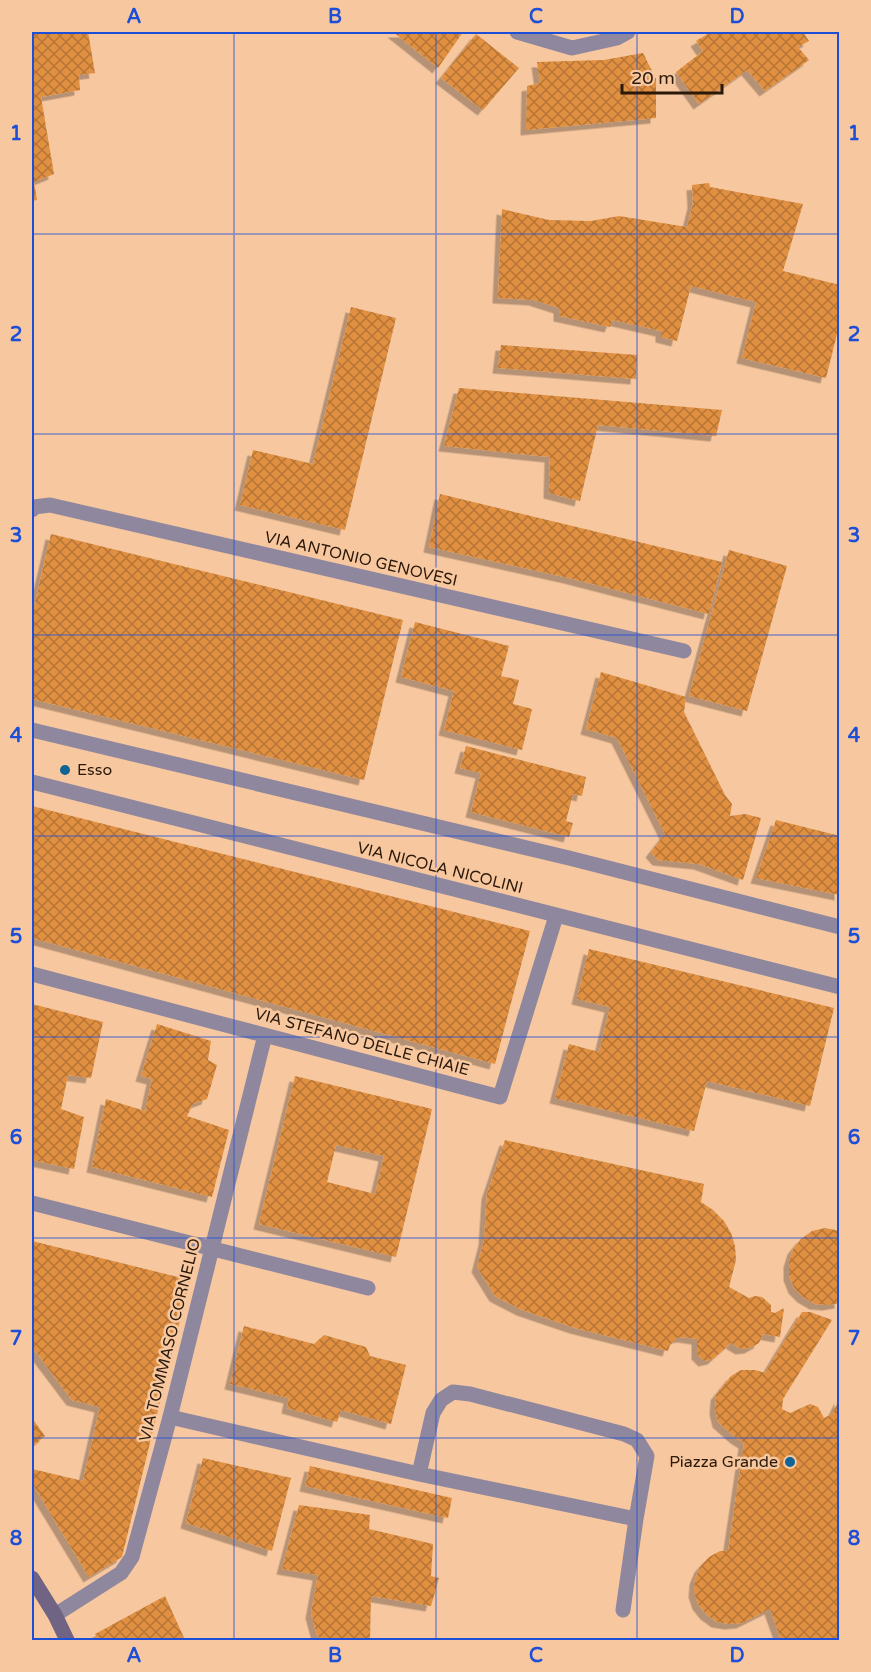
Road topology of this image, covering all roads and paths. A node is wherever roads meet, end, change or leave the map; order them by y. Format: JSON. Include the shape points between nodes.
{"nodes":[{"id":1,"x":517,"y":32,"type":"edge"},
{"id":2,"x":628,"y":32,"type":"edge"},
{"id":3,"x":32,"y":510,"type":"edge"},
{"id":4,"x":684,"y":651,"type":"dead end"},
{"id":5,"x":32,"y":730,"type":"edge"},
{"id":6,"x":32,"y":782,"type":"edge"},
{"id":7,"x":556,"y":916,"type":"junction"},
{"id":8,"x":840,"y":927,"type":"edge"},
{"id":9,"x":32,"y":974,"type":"edge"},
{"id":10,"x":840,"y":987,"type":"edge"},
{"id":11,"x":265,"y":1035,"type":"junction"},
{"id":12,"x":32,"y":1203,"type":"edge"},
{"id":13,"x":212,"y":1248,"type":"junction"},
{"id":14,"x":368,"y":1288,"type":"dead end"},
{"id":15,"x":170,"y":1417,"type":"junction"},
{"id":16,"x":419,"y":1474,"type":"junction"},
{"id":17,"x":636,"y":1519,"type":"junction"},
{"id":18,"x":32,"y":1578,"type":"edge"},
{"id":19,"x":623,"y":1610,"type":"dead end"},
{"id":20,"x":55,"y":1615,"type":"junction"},
{"id":21,"x":67,"y":1641,"type":"edge"}],
"edges":[{"from":1,"to":2,"type":"street","via":[[572,48]]},
{"from":3,"to":4,"type":"street","name":"VIA ANTONIO GENOVESI","via":[[50,505]]},
{"from":5,"to":8,"type":"street"},
{"from":6,"to":7,"type":"street","name":"VIA NICOLA NICOLINI"},
{"from":7,"to":10,"type":"street","name":"VIA NICOLA NICOLINI"},
{"from":7,"to":11,"type":"street","name":"VIA STEFANO DELLE CHIAIE","via":[[500,1097]]},
{"from":9,"to":11,"type":"street","name":"VIA STEFANO DELLE CHIAIE"},
{"from":11,"to":13,"type":"street","name":"VIA TOMMASO CORNELIO"},
{"from":12,"to":13,"type":"street"},
{"from":13,"to":14,"type":"street"},
{"from":13,"to":15,"type":"street","name":"VIA TOMMASO CORNELIO"},
{"from":15,"to":16,"type":"street"},
{"from":15,"to":20,"type":"street","name":"VIA TOMMASO CORNELIO","via":[[128,1566]]},
{"from":16,"to":17,"type":"street"},
{"from":16,"to":17,"type":"street","via":[[437,1406],[453,1392],[470,1394],[637,1440],[647,1456]]},
{"from":17,"to":19,"type":"street"},
{"from":18,"to":20,"type":"main road"},
{"from":20,"to":21,"type":"main road"}]}
